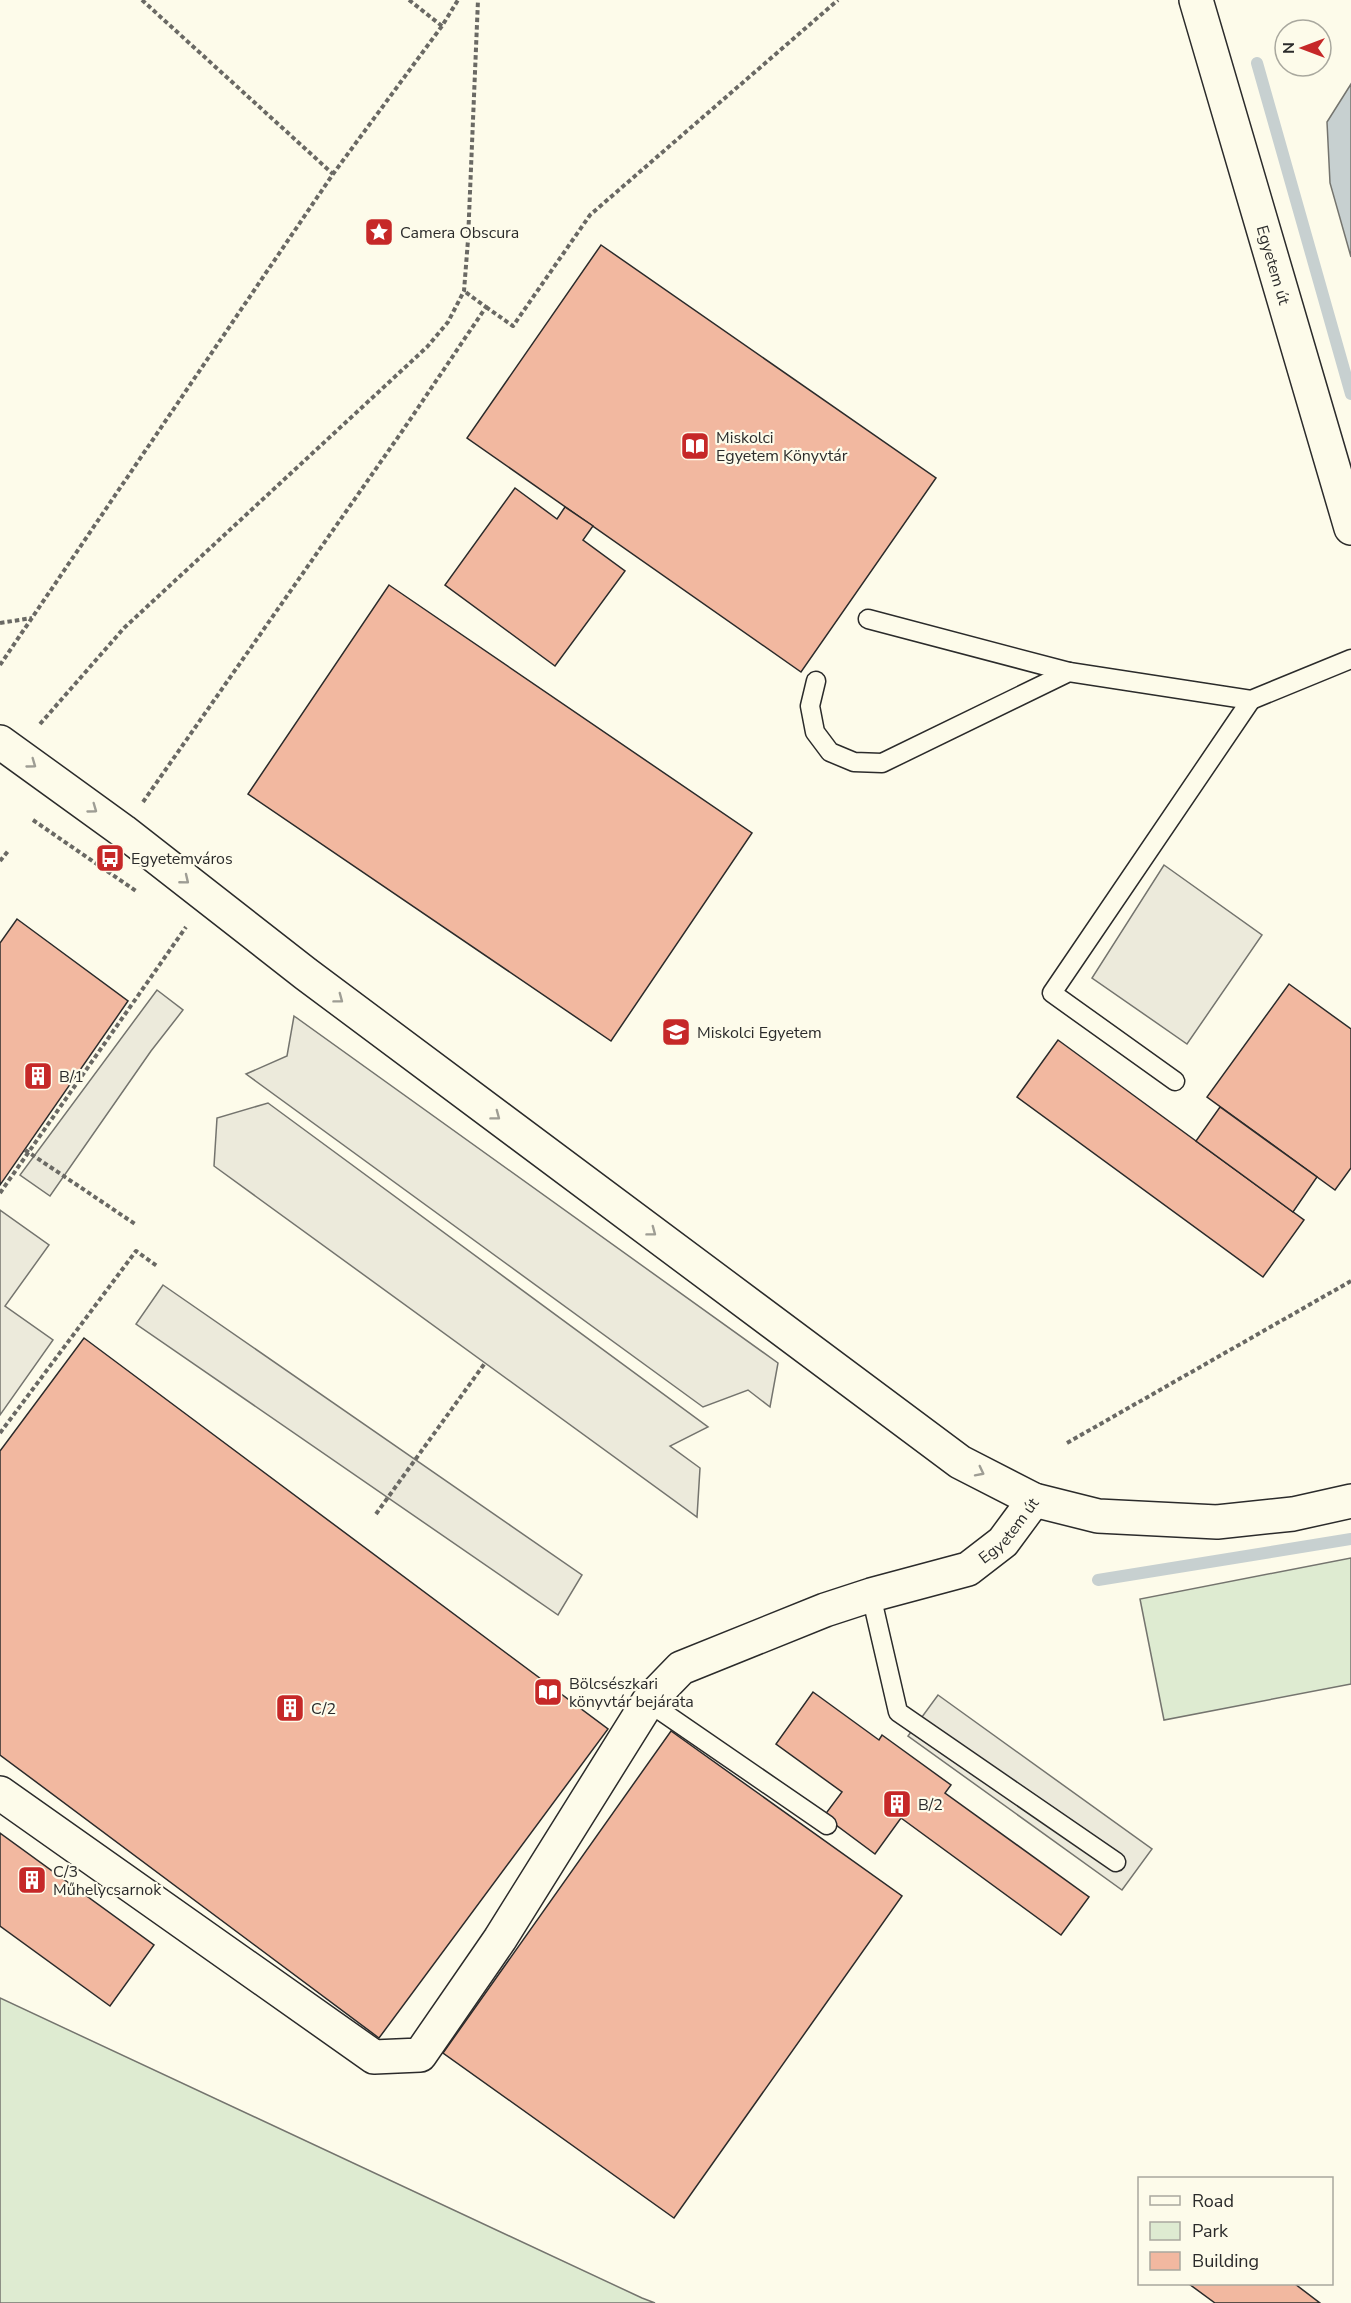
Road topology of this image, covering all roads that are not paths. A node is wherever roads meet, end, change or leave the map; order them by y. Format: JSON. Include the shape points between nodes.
{"nodes":[{"id":1,"x":1196,"y":0,"type":"edge"},
{"id":2,"x":1351,"y":528,"type":"edge"},
{"id":3,"x":868,"y":619,"type":"dead end"},
{"id":4,"x":1351,"y":659,"type":"edge"},
{"id":5,"x":1069,"y":672,"type":"junction"},
{"id":6,"x":816,"y":681,"type":"dead end"},
{"id":7,"x":1251,"y":700,"type":"junction"},
{"id":8,"x":8,"y":747,"type":"edge"},
{"id":9,"x":1175,"y":1081,"type":"dead end"},
{"id":10,"x":1034,"y":1500,"type":"junction"},
{"id":11,"x":1351,"y":1501,"type":"edge"},
{"id":12,"x":871,"y":1595,"type":"junction"},
{"id":13,"x":648,"y":1702,"type":"junction"},
{"id":14,"x":0,"y":1792,"type":"edge"},
{"id":15,"x":826,"y":1826,"type":"dead end"},
{"id":16,"x":1116,"y":1862,"type":"dead end"}],
"edges":[{"from":1,"to":2,"type":"street","name":"Egyetem út"},
{"from":3,"to":5,"type":"lane"},
{"from":4,"to":7,"type":"lane"},
{"from":5,"to":6,"type":"lane","via":[[882,763],[854,762],[830,752],[815,732],[810,706]]},
{"from":5,"to":7,"type":"lane"},
{"from":7,"to":9,"type":"lane","via":[[1052,993]]},
{"from":8,"to":10,"type":"street","one_way":true,"via":[[960,1462]]},
{"from":10,"to":11,"type":"street","name":"Egyetem út","via":[[1098,1516],[1217,1522],[1293,1514]]},
{"from":10,"to":12,"type":"street","name":"Egyetem út","via":[[1004,1542],[968,1569]]},
{"from":12,"to":13,"type":"street","name":"Egyetem út","via":[[681,1668]]},
{"from":12,"to":16,"type":"lane","via":[[898,1712]]},
{"from":13,"to":14,"type":"street","via":[[500,1939],[420,2055],[374,2057]]},
{"from":13,"to":15,"type":"lane"}]}
